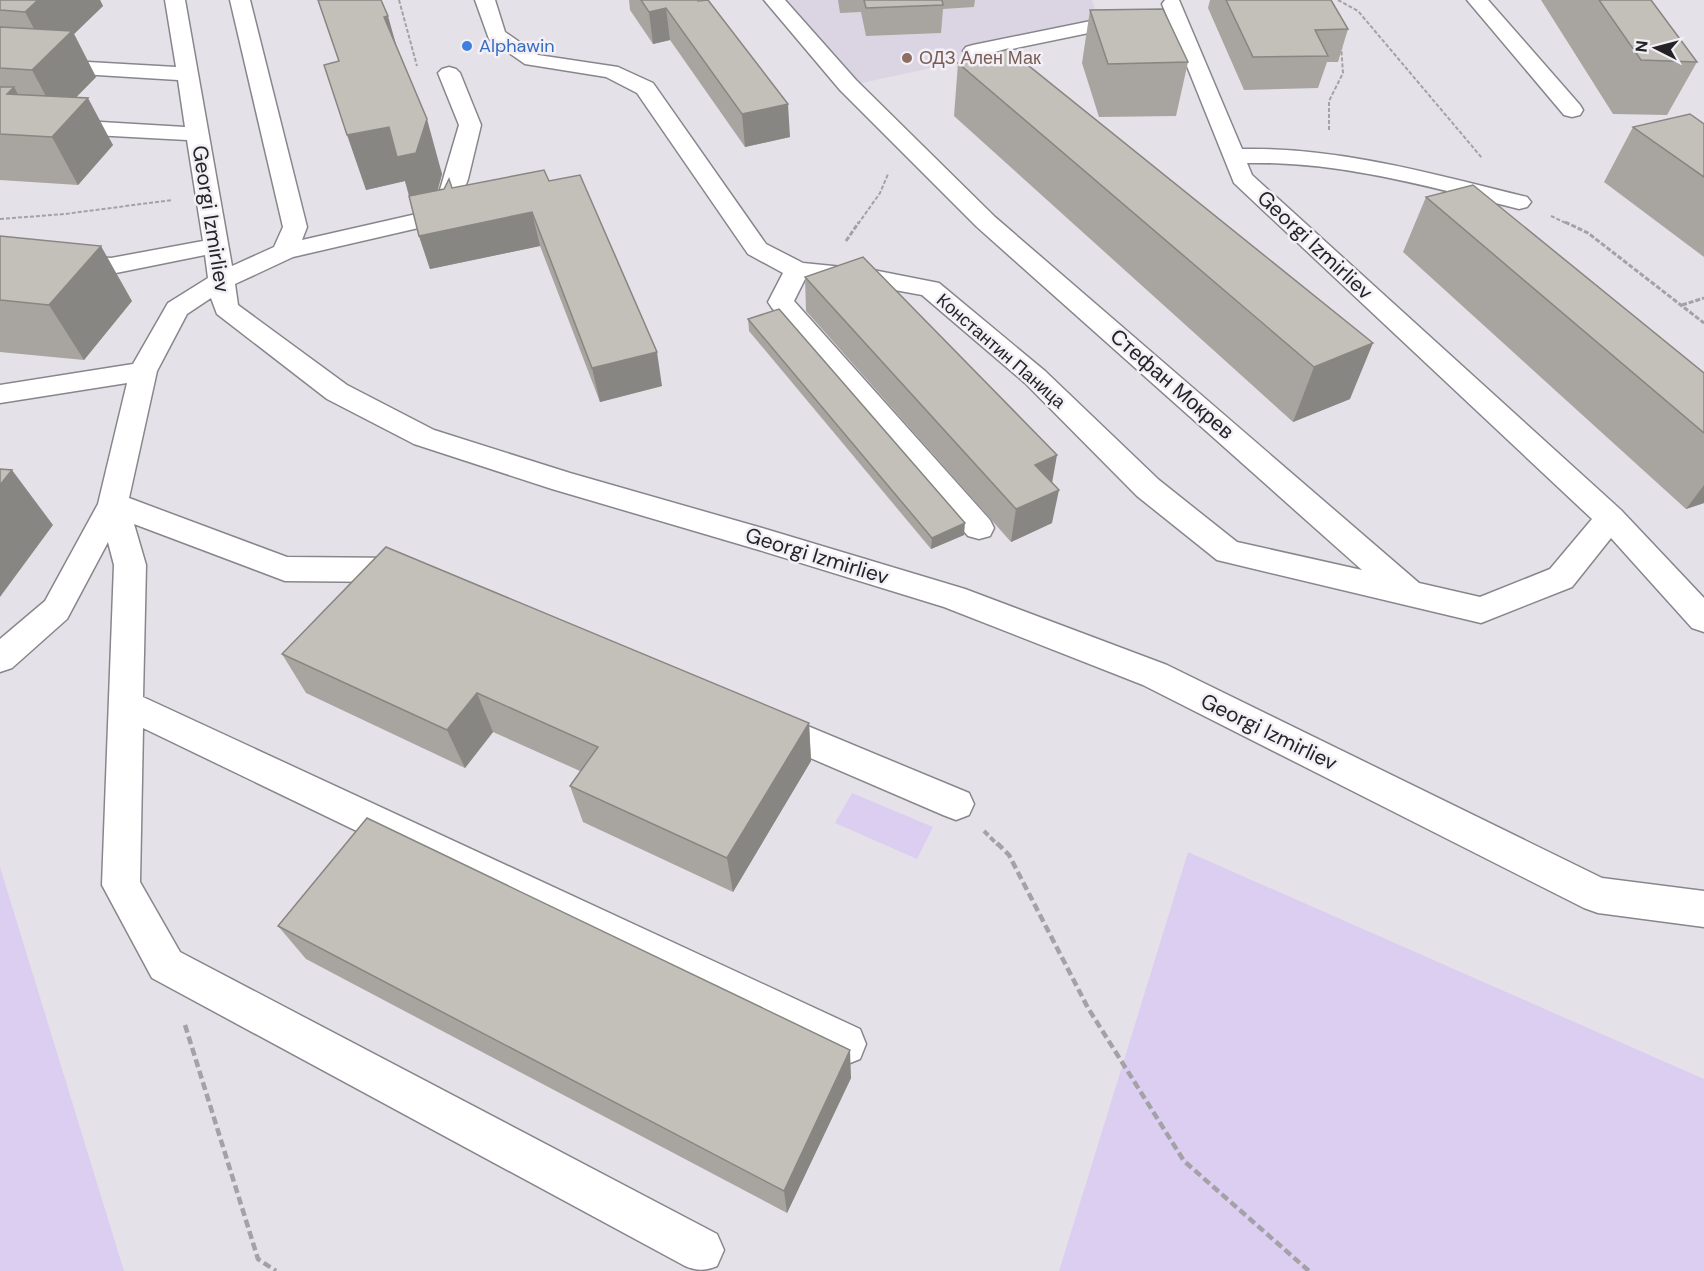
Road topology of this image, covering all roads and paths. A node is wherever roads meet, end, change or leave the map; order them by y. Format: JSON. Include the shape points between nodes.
{"nodes":[{"id":1,"x":175,"y":0,"type":"edge"},
{"id":2,"x":240,"y":0,"type":"edge"},
{"id":3,"x":485,"y":0,"type":"edge"},
{"id":4,"x":774,"y":0,"type":"edge"},
{"id":5,"x":1338,"y":0,"type":"edge"},
{"id":6,"x":1477,"y":0,"type":"edge"},
{"id":7,"x":1175,"y":3,"type":"edge"},
{"id":8,"x":1340,"y":37,"type":"edge"},
{"id":9,"x":973,"y":51,"type":"dead end"},
{"id":10,"x":0,"y":63,"type":"edge"},
{"id":11,"x":449,"y":73,"type":"dead end"},
{"id":12,"x":187,"y":74,"type":"junction"},
{"id":13,"x":1572,"y":110,"type":"dead end"},
{"id":14,"x":0,"y":123,"type":"edge"},
{"id":15,"x":197,"y":134,"type":"junction"},
{"id":16,"x":904,"y":140,"type":"junction"},
{"id":17,"x":1233,"y":156,"type":"junction"},
{"id":18,"x":1330,"y":160,"type":"junction"},
{"id":19,"x":207,"y":195,"type":"junction"},
{"id":20,"x":1519,"y":202,"type":"junction"},
{"id":21,"x":0,"y":219,"type":"edge"},
{"id":22,"x":215,"y":246,"type":"junction"},
{"id":23,"x":285,"y":251,"type":"junction"},
{"id":24,"x":0,"y":257,"type":"edge"},
{"id":25,"x":797,"y":270,"type":"junction"},
{"id":26,"x":221,"y":280,"type":"junction"},
{"id":27,"x":1704,"y":298,"type":"edge"},
{"id":28,"x":1681,"y":305,"type":"junction"},
{"id":29,"x":1704,"y":323,"type":"edge"},
{"id":30,"x":143,"y":371,"type":"junction"},
{"id":31,"x":0,"y":394,"type":"edge"},
{"id":32,"x":113,"y":504,"type":"junction"},
{"id":33,"x":1610,"y":518,"type":"junction"},
{"id":34,"x":979,"y":528,"type":"dead end"},
{"id":35,"x":431,"y":583,"type":"edge"},
{"id":36,"x":1409,"y":593,"type":"junction"},
{"id":37,"x":1704,"y":619,"type":"edge"},
{"id":38,"x":0,"y":659,"type":"edge"},
{"id":39,"x":125,"y":704,"type":"junction"},
{"id":40,"x":737,"y":712,"type":"edge"},
{"id":41,"x":956,"y":804,"type":"joint"},
{"id":42,"x":1704,"y":909,"type":"edge"},
{"id":43,"x":166,"y":965,"type":"junction"},
{"id":44,"x":845,"y":1044,"type":"dead end"},
{"id":45,"x":701,"y":1250,"type":"dead end"},
{"id":46,"x":276,"y":1271,"type":"edge"},
{"id":47,"x":1309,"y":1271,"type":"edge"}],
"edges":[{"from":1,"to":12,"type":"street","name":"Georgi Izmirliev"},
{"from":2,"to":23,"type":"street","via":[[295,227]]},
{"from":3,"to":25,"type":"street","name":"Константин Паница","via":[[496,35],[532,60],[611,70],[645,88],[757,249]]},
{"from":4,"to":16,"type":"street","name":"Стефан Мокрев","via":[[848,85]]},
{"from":5,"to":20,"type":"path","via":[[1358,11]]},
{"from":6,"to":13,"type":"street"},
{"from":7,"to":9,"type":"street"},
{"from":7,"to":17,"type":"street","name":"Georgi Izmirliev"},
{"from":8,"to":18,"type":"path","via":[[1343,73],[1329,100]]},
{"from":10,"to":12,"type":"street"},
{"from":11,"to":23,"type":"street","via":[[470,125],[444,215]]},
{"from":12,"to":15,"type":"street","name":"Georgi Izmirliev"},
{"from":14,"to":15,"type":"street"},
{"from":15,"to":19,"type":"street","name":"Georgi Izmirliev"},
{"from":16,"to":25,"type":"path","via":[[880,193],[840,250]]},
{"from":16,"to":36,"type":"street","name":"Стефан Мокрев","via":[[986,222]]},
{"from":17,"to":18,"type":"street"},
{"from":17,"to":33,"type":"street","name":"Georgi Izmirliev","via":[[1242,178]]},
{"from":18,"to":20,"type":"street"},
{"from":19,"to":21,"type":"path"},
{"from":19,"to":22,"type":"street","name":"Georgi Izmirliev"},
{"from":20,"to":28,"type":"path","via":[[1588,233]]},
{"from":22,"to":24,"type":"street","via":[[111,266]]},
{"from":22,"to":26,"type":"street","name":"Georgi Izmirliev"},
{"from":23,"to":26,"type":"street"},
{"from":25,"to":34,"type":"street","via":[[781,302]]},
{"from":25,"to":36,"type":"street","name":"Константин Паница","via":[[930,289],[1035,377],[1148,488],[1228,552]]},
{"from":26,"to":30,"type":"street","via":[[177,309]]},
{"from":26,"to":42,"type":"street","name":"Georgi Izmirliev","via":[[226,308],[337,392],[424,437],[954,598],[1155,675],[1598,895]]},
{"from":27,"to":28,"type":"path"},
{"from":28,"to":29,"type":"path"},
{"from":30,"to":31,"type":"street"},
{"from":30,"to":32,"type":"street"},
{"from":32,"to":35,"type":"street","via":[[285,569],[398,570]]},
{"from":32,"to":38,"type":"street","via":[[56,610]]},
{"from":32,"to":39,"type":"street","via":[[130,565]]},
{"from":33,"to":36,"type":"street","name":"Стефан Мокрев","via":[[1561,578],[1481,610]]},
{"from":33,"to":37,"type":"street","name":"Georgi Izmirliev"},
{"from":39,"to":43,"type":"street","via":[[121,885]]},
{"from":39,"to":44,"type":"street"},
{"from":40,"to":41,"type":"street"},
{"from":41,"to":47,"type":"path","via":[[1009,855],[1088,1008],[1184,1161]]},
{"from":43,"to":45,"type":"street"},
{"from":43,"to":46,"type":"path","via":[[258,1259]]}]}
